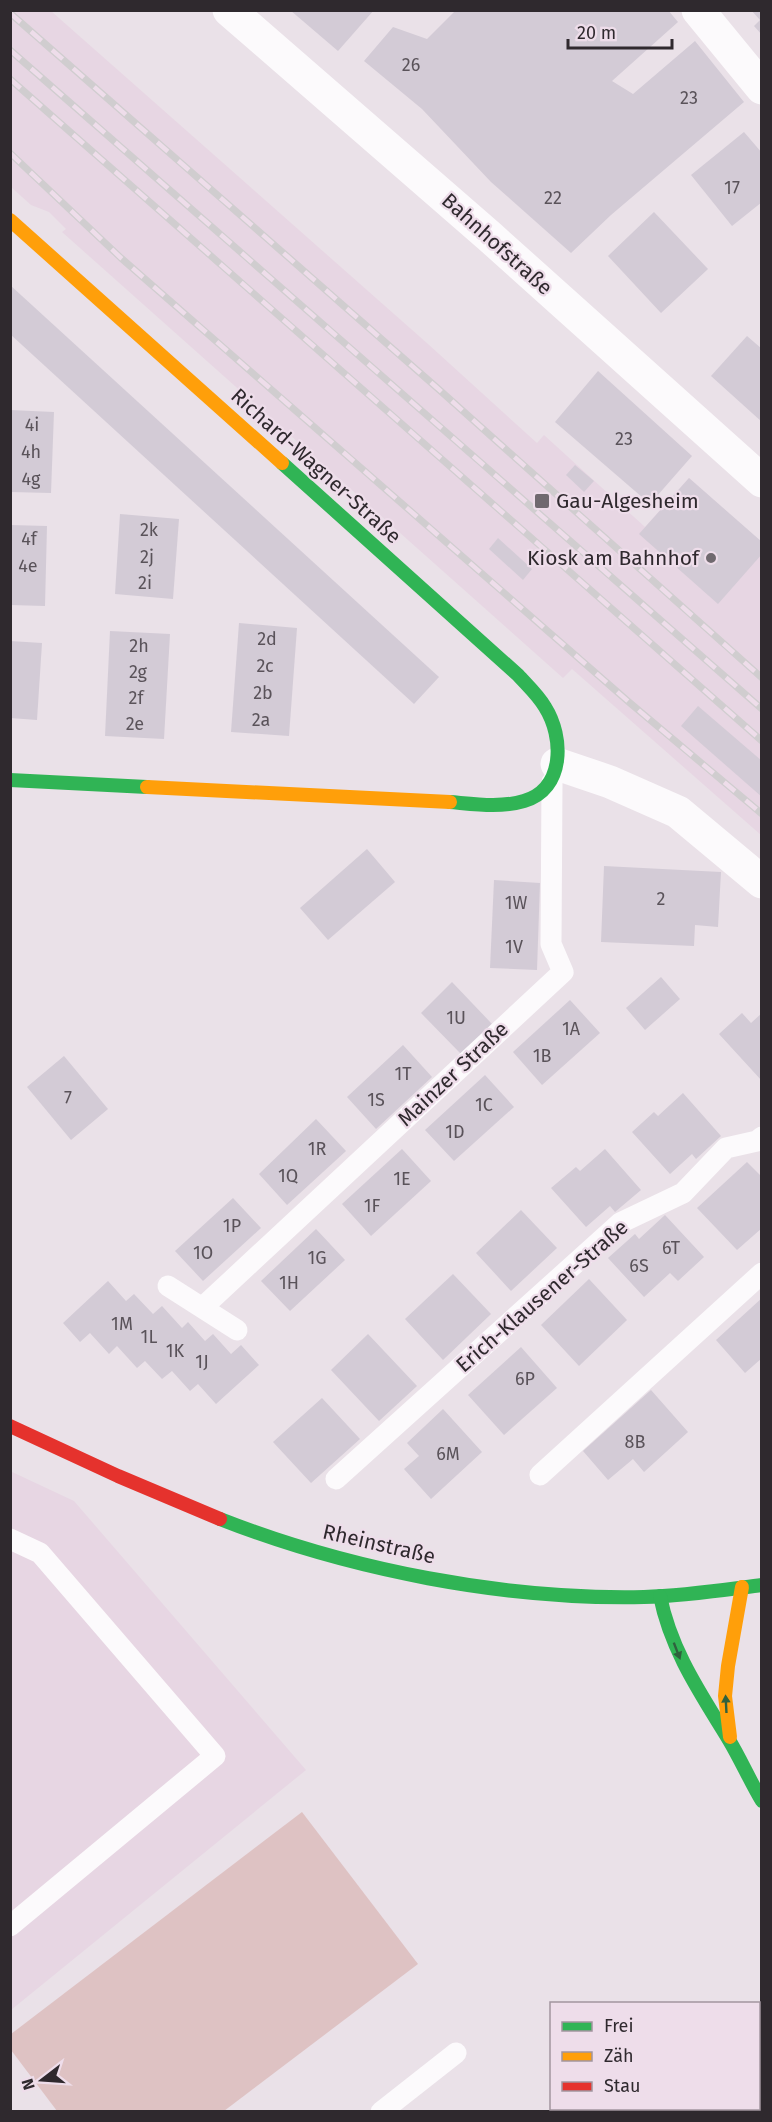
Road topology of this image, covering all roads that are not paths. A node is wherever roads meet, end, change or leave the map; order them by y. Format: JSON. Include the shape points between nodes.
{"nodes":[{"id":1,"x":229,"y":10,"type":"edge"},
{"id":2,"x":698,"y":10,"type":"edge"},
{"id":3,"x":762,"y":88,"type":"edge"},
{"id":4,"x":10,"y":220,"type":"edge"},
{"id":5,"x":762,"y":481,"type":"edge"},
{"id":6,"x":554,"y":773,"type":"junction"},
{"id":7,"x":10,"y":780,"type":"edge"},
{"id":8,"x":762,"y":882,"type":"edge"},
{"id":9,"x":762,"y":1137,"type":"edge"},
{"id":10,"x":762,"y":1273,"type":"edge"},
{"id":11,"x":168,"y":1286,"type":"dead end"},
{"id":12,"x":203,"y":1307,"type":"junction"},
{"id":13,"x":237,"y":1330,"type":"dead end"},
{"id":14,"x":10,"y":1426,"type":"edge"},
{"id":15,"x":540,"y":1475,"type":"dead end"},
{"id":16,"x":336,"y":1479,"type":"dead end"},
{"id":17,"x":10,"y":1539,"type":"edge"},
{"id":18,"x":762,"y":1585,"type":"edge"},
{"id":19,"x":742,"y":1587,"type":"junction"},
{"id":20,"x":660,"y":1596,"type":"junction"},
{"id":21,"x":731,"y":1742,"type":"junction"},
{"id":22,"x":762,"y":1801,"type":"edge"},
{"id":23,"x":10,"y":1926,"type":"edge"},
{"id":24,"x":456,"y":2053,"type":"dead end"},
{"id":25,"x":381,"y":2112,"type":"edge"}],
"edges":[{"from":1,"to":5,"type":"street","name":"Bahnhofstraße"},
{"from":2,"to":3,"type":"street"},
{"from":4,"to":6,"type":"street","name":"Richard-Wagner-Straße","via":[[518,675],[550,716],[558,755]]},
{"from":6,"to":7,"type":"street","via":[[542,792],[514,804]]},
{"from":6,"to":8,"type":"street","via":[[610,782],[678,812]]},
{"from":6,"to":12,"type":"lane","name":"Mainzer Straße","via":[[551,944],[563,972]]},
{"from":9,"to":16,"type":"lane","name":"Erich-Klausener-Straße","via":[[726,1149],[683,1193],[620,1223]]},
{"from":10,"to":15,"type":"lane"},
{"from":11,"to":12,"type":"lane"},
{"from":12,"to":13,"type":"lane"},
{"from":14,"to":20,"type":"street","name":"Rheinstraße","via":[[196,1510],[305,1548],[399,1572],[478,1586],[563,1594]]},
{"from":17,"to":23,"type":"lane","via":[[40,1553],[215,1756]]},
{"from":18,"to":19,"type":"street","name":"Rheinstraße"},
{"from":19,"to":20,"type":"street","name":"Rheinstraße"},
{"from":21,"to":19,"type":"street","one_way":true,"via":[[725,1696]]},
{"from":20,"to":21,"type":"street","one_way":true,"via":[[662,1612],[685,1672]]},
{"from":21,"to":22,"type":"street"},
{"from":24,"to":25,"type":"lane"}]}
